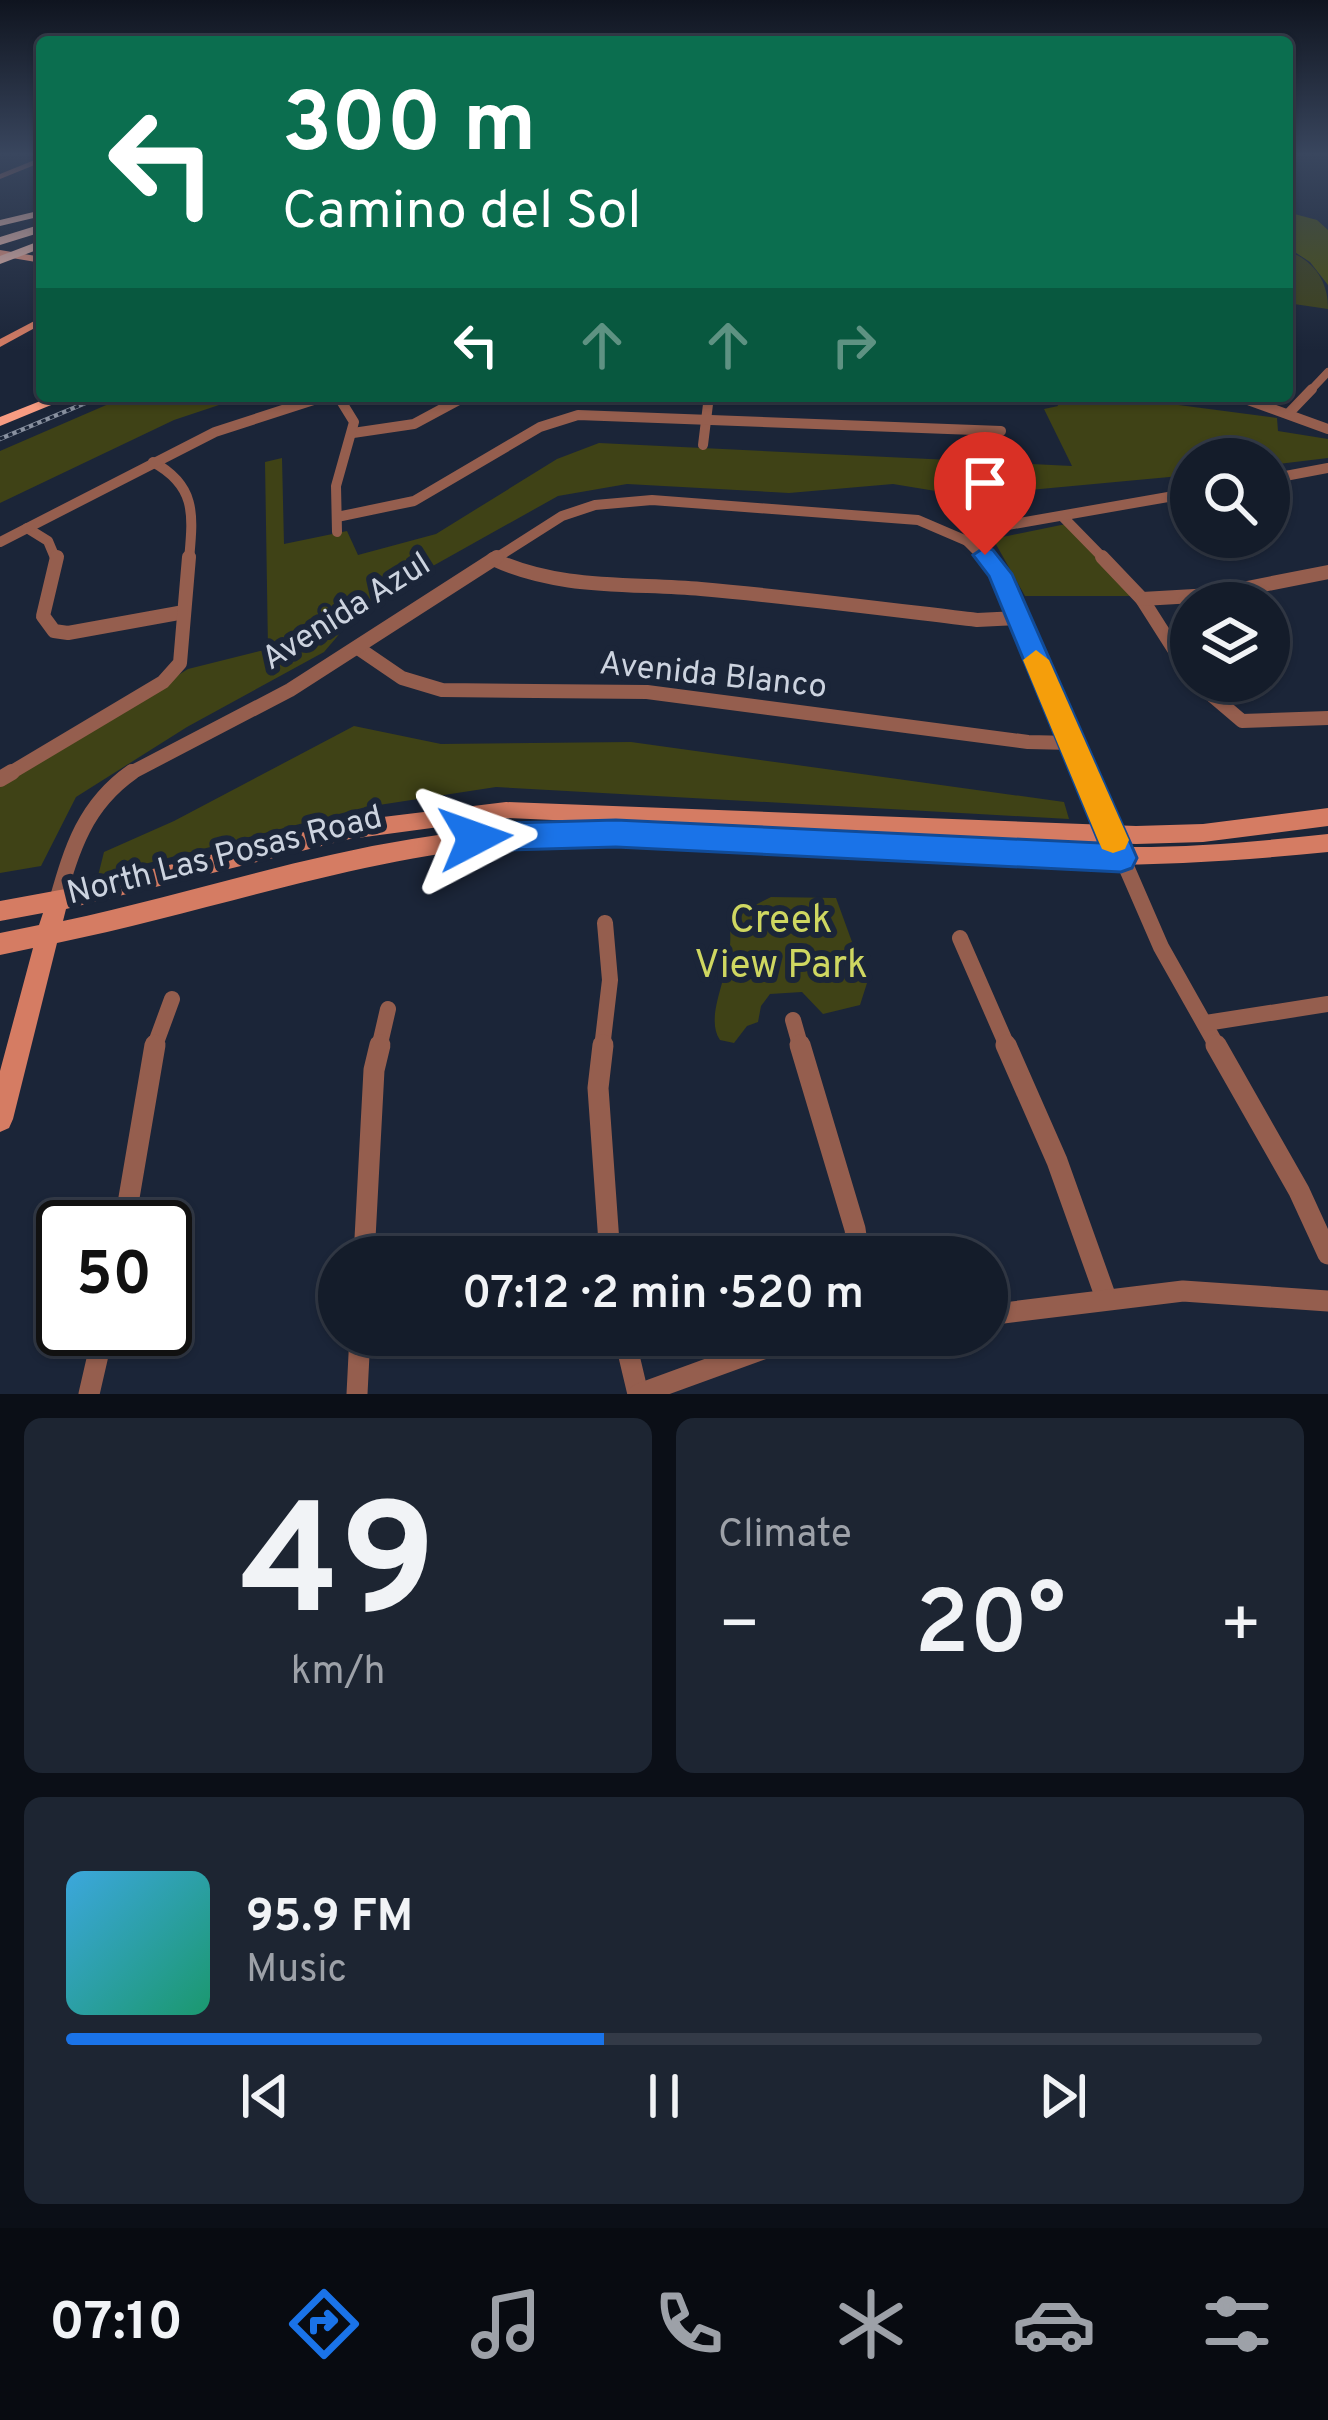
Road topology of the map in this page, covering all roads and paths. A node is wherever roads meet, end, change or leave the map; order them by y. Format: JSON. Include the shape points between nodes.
{"nodes":[{"id":1,"x":36,"y":227,"type":"edge"},
{"id":2,"x":0,"y":238,"type":"edge"},
{"id":3,"x":36,"y":246,"type":"edge"},
{"id":4,"x":4,"y":256,"type":"edge"},
{"id":5,"x":36,"y":257,"type":"edge"},
{"id":6,"x":36,"y":323,"type":"edge"},
{"id":7,"x":0,"y":344,"type":"edge"},
{"id":8,"x":1328,"y":372,"type":"edge"},
{"id":9,"x":1312,"y":388,"type":"junction"},
{"id":10,"x":1328,"y":394,"type":"edge"},
{"id":11,"x":42,"y":402,"type":"edge"},
{"id":12,"x":51,"y":402,"type":"edge"},
{"id":13,"x":307,"y":402,"type":"edge"},
{"id":14,"x":343,"y":402,"type":"edge"},
{"id":15,"x":455,"y":402,"type":"edge"},
{"id":16,"x":708,"y":402,"type":"edge"},
{"id":17,"x":1255,"y":402,"type":"edge"},
{"id":18,"x":25,"y":412,"type":"junction"},
{"id":19,"x":1288,"y":414,"type":"junction"},
{"id":20,"x":706,"y":417,"type":"junction"},
{"id":21,"x":0,"y":422,"type":"edge"},
{"id":22,"x":1328,"y":429,"type":"edge"},
{"id":23,"x":1001,"y":431,"type":"dead end"},
{"id":24,"x":352,"y":433,"type":"junction"},
{"id":25,"x":703,"y":445,"type":"dead end"},
{"id":26,"x":153,"y":462,"type":"junction"},
{"id":27,"x":1328,"y":468,"type":"edge"},
{"id":28,"x":1290,"y":475,"type":"edge"},
{"id":29,"x":1170,"y":497,"type":"edge"},
{"id":30,"x":1062,"y":516,"type":"junction"},
{"id":31,"x":337,"y":517,"type":"junction"},
{"id":32,"x":27,"y":528,"type":"junction"},
{"id":33,"x":337,"y":532,"type":"dead end"},
{"id":34,"x":968,"y":541,"type":"junction"},
{"id":35,"x":0,"y":542,"type":"edge"},
{"id":36,"x":493,"y":559,"type":"junction"},
{"id":37,"x":1328,"y":572,"type":"edge"},
{"id":38,"x":1142,"y":599,"type":"junction"},
{"id":39,"x":184,"y":612,"type":"junction"},
{"id":40,"x":1018,"y":618,"type":"junction"},
{"id":41,"x":1170,"y":642,"type":"edge"},
{"id":42,"x":358,"y":648,"type":"junction"},
{"id":43,"x":1216,"y":702,"type":"edge"},
{"id":44,"x":1328,"y":718,"type":"edge"},
{"id":45,"x":1072,"y":743,"type":"junction"},
{"id":46,"x":0,"y":779,"type":"edge"},
{"id":47,"x":1328,"y":817,"type":"edge"},
{"id":48,"x":1111,"y":834,"type":"junction"},
{"id":49,"x":1328,"y":843,"type":"edge"},
{"id":50,"x":1121,"y":858,"type":"junction"},
{"id":51,"x":57,"y":901,"type":"junction"},
{"id":52,"x":0,"y":910,"type":"edge"},
{"id":53,"x":605,"y":923,"type":"dead end"},
{"id":54,"x":47,"y":935,"type":"junction"},
{"id":55,"x":960,"y":938,"type":"dead end"},
{"id":56,"x":0,"y":944,"type":"edge"},
{"id":57,"x":172,"y":999,"type":"dead end"},
{"id":58,"x":1328,"y":1004,"type":"edge"},
{"id":59,"x":388,"y":1009,"type":"dead end"},
{"id":60,"x":793,"y":1020,"type":"dead end"},
{"id":61,"x":1206,"y":1023,"type":"junction"},
{"id":62,"x":0,"y":1119,"type":"edge"},
{"id":63,"x":128,"y":1200,"type":"edge"},
{"id":64,"x":365,"y":1236,"type":"edge"},
{"id":65,"x":609,"y":1236,"type":"edge"},
{"id":66,"x":856,"y":1236,"type":"edge"},
{"id":67,"x":1328,"y":1254,"type":"edge"},
{"id":68,"x":1106,"y":1298,"type":"junction"},
{"id":69,"x":1328,"y":1301,"type":"edge"},
{"id":70,"x":1008,"y":1312,"type":"edge"},
{"id":71,"x":98,"y":1356,"type":"edge"},
{"id":72,"x":359,"y":1356,"type":"edge"},
{"id":73,"x":629,"y":1356,"type":"edge"},
{"id":74,"x":743,"y":1356,"type":"edge"},
{"id":75,"x":89,"y":1394,"type":"edge"},
{"id":76,"x":357,"y":1394,"type":"edge"},
{"id":77,"x":638,"y":1394,"type":"edge"}],
"edges":[{"from":1,"to":2,"type":"highway"},
{"from":3,"to":4,"type":"highway"},
{"from":4,"to":5,"type":"main road"},
{"from":6,"to":7,"type":"main road"},
{"from":8,"to":9,"type":"street"},
{"from":9,"to":10,"type":"street"},
{"from":9,"to":19,"type":"street"},
{"from":11,"to":18,"type":"main road"},
{"from":12,"to":18,"type":"main road"},
{"from":13,"to":26,"type":"street"},
{"from":14,"to":24,"type":"street"},
{"from":15,"to":24,"type":"street","via":[[415,424]]},
{"from":16,"to":20,"type":"street"},
{"from":17,"to":19,"type":"street"},
{"from":18,"to":21,"type":"main road"},
{"from":19,"to":22,"type":"street"},
{"from":20,"to":23,"type":"street"},
{"from":20,"to":25,"type":"street"},
{"from":20,"to":31,"type":"street","via":[[563,418],[414,501]]},
{"from":24,"to":31,"type":"street","via":[[336,486]]},
{"from":26,"to":32,"type":"street"},
{"from":26,"to":39,"type":"street","via":[[190,492]]},
{"from":27,"to":28,"type":"street"},
{"from":29,"to":30,"type":"street"},
{"from":30,"to":34,"type":"street"},
{"from":30,"to":38,"type":"street"},
{"from":31,"to":33,"type":"street"},
{"from":32,"to":35,"type":"street"},
{"from":32,"to":39,"type":"street","via":[[57,556],[43,616],[54,631]]},
{"from":34,"to":36,"type":"street","name":"Avenida Azul","via":[[918,520],[633,500],[562,516]]},
{"from":34,"to":40,"type":"street","via":[[1000,574]]},
{"from":36,"to":40,"type":"street","via":[[567,585],[666,586]]},
{"from":36,"to":42,"type":"street","name":"Avenida Azul"},
{"from":37,"to":38,"type":"street","via":[[1212,595]]},
{"from":38,"to":41,"type":"street"},
{"from":39,"to":46,"type":"street","via":[[180,663],[163,682]]},
{"from":40,"to":45,"type":"street"},
{"from":42,"to":45,"type":"street","name":"Avenida Blanco","via":[[402,678],[442,690],[647,692]]},
{"from":42,"to":51,"type":"street","name":"Avenida Azul","via":[[128,774],[93,807],[74,840]]},
{"from":43,"to":44,"type":"street","via":[[1242,721]]},
{"from":45,"to":48,"type":"street"},
{"from":47,"to":48,"type":"main road","name":"North Las Posas Road"},
{"from":48,"to":50,"type":"street"},
{"from":48,"to":51,"type":"main road","name":"North Las Posas Road","via":[[506,810],[350,830]]},
{"from":49,"to":50,"type":"main road","name":"North Las Posas Road"},
{"from":50,"to":54,"type":"main road","name":"North Las Posas Road","via":[[616,833],[506,835],[357,855]]},
{"from":50,"to":61,"type":"street"},
{"from":51,"to":52,"type":"main road","name":"North Las Posas Road"},
{"from":51,"to":54,"type":"main road","name":"Avenida Azul"},
{"from":53,"to":65,"type":"street","via":[[610,980],[598,1088]]},
{"from":54,"to":56,"type":"main road","name":"North Las Posas Road"},
{"from":54,"to":62,"type":"main road","name":"Avenida Azul"},
{"from":55,"to":68,"type":"street","via":[[1057,1161]]},
{"from":57,"to":63,"type":"street","via":[[151,1056]]},
{"from":58,"to":61,"type":"street"},
{"from":59,"to":64,"type":"street","via":[[374,1070]]},
{"from":60,"to":66,"type":"street"},
{"from":61,"to":67,"type":"street"},
{"from":68,"to":69,"type":"street","via":[[1183,1291]]},
{"from":68,"to":70,"type":"street"},
{"from":71,"to":75,"type":"street"},
{"from":72,"to":76,"type":"street"},
{"from":73,"to":77,"type":"street"},
{"from":74,"to":77,"type":"street"}]}
